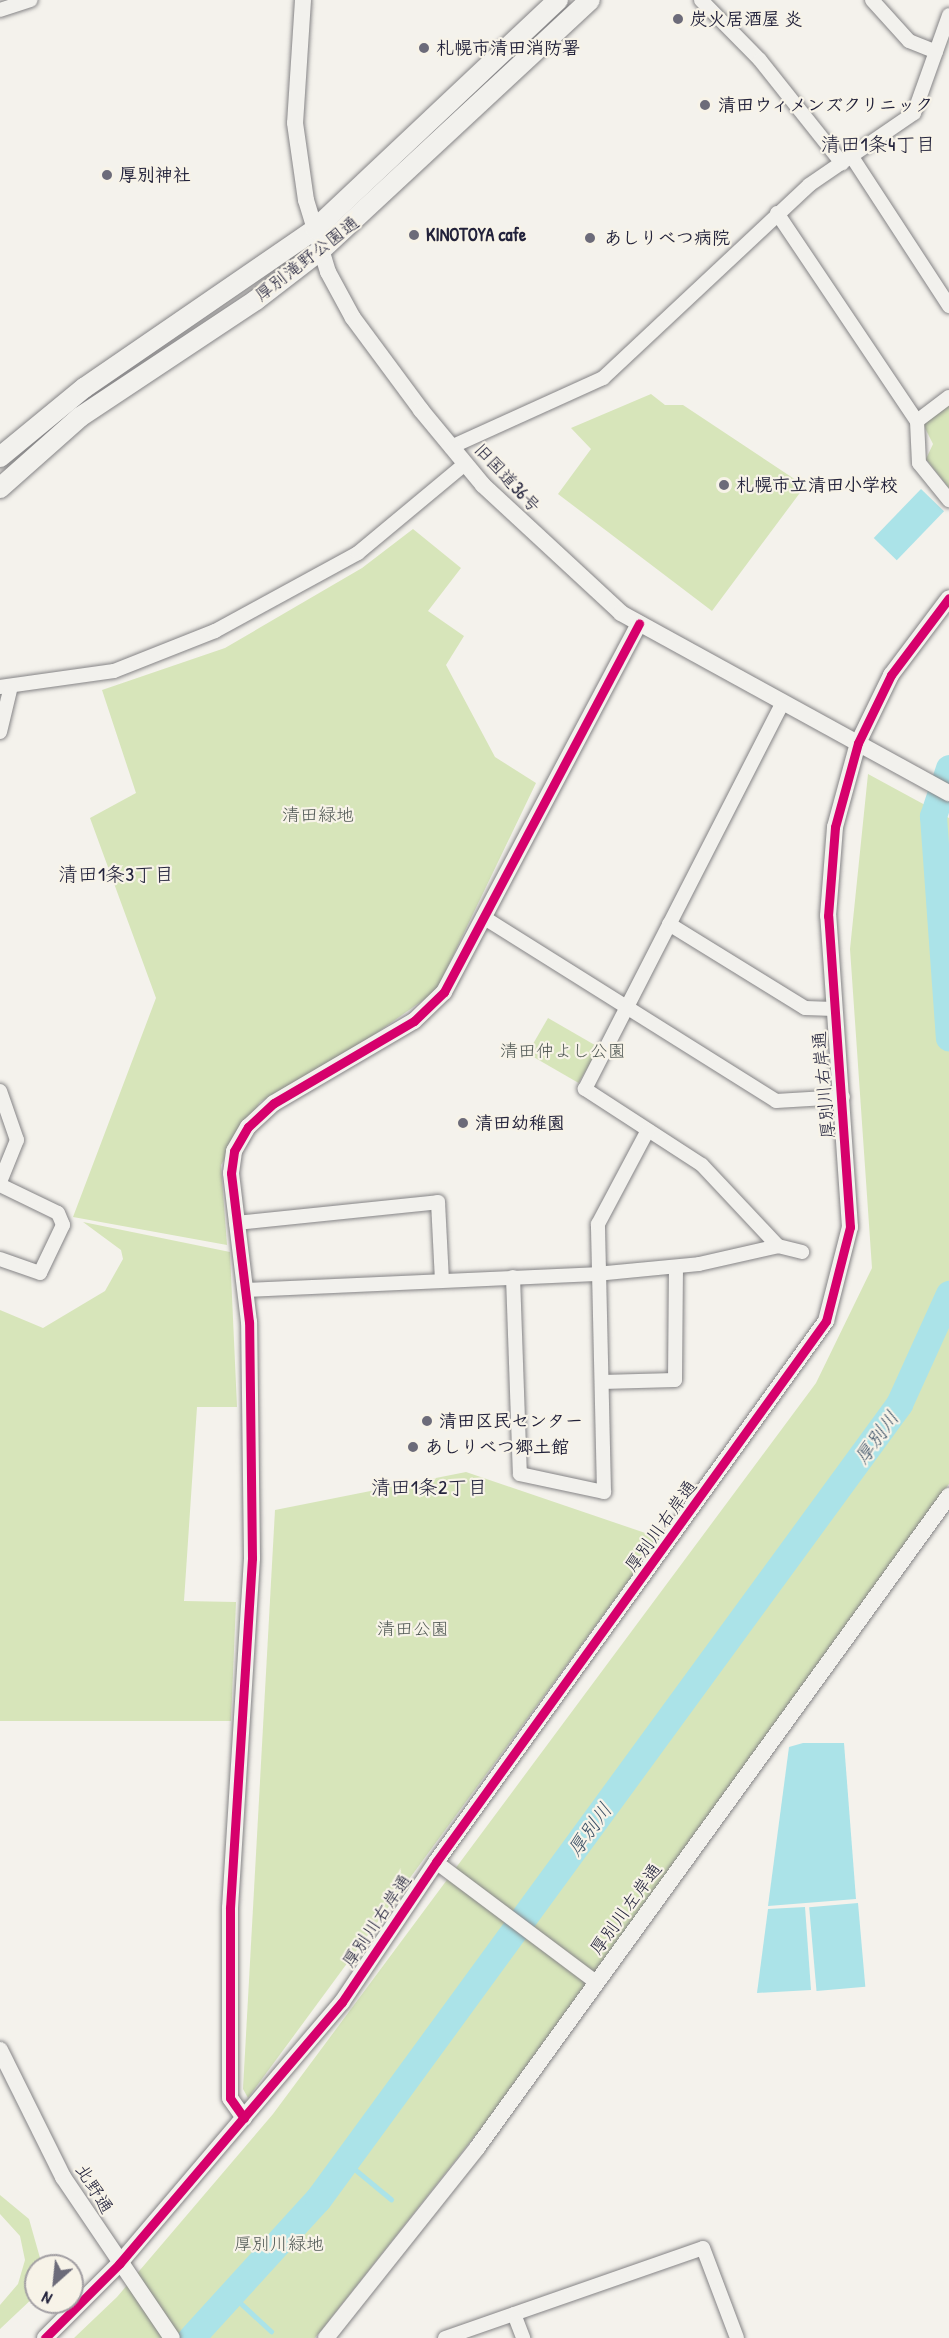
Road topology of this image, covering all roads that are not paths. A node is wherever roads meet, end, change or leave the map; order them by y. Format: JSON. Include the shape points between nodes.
{"nodes":[{"id":1,"x":30,"y":0,"type":"edge"},
{"id":2,"x":303,"y":0,"type":"edge"},
{"id":3,"x":558,"y":0,"type":"edge"},
{"id":4,"x":590,"y":0,"type":"edge"},
{"id":5,"x":701,"y":0,"type":"edge"},
{"id":6,"x":872,"y":0,"type":"edge"},
{"id":7,"x":0,"y":10,"type":"edge"},
{"id":8,"x":949,"y":15,"type":"edge"},
{"id":9,"x":936,"y":51,"type":"junction"},
{"id":10,"x":847,"y":160,"type":"junction"},
{"id":11,"x":777,"y":213,"type":"junction"},
{"id":12,"x":315,"y":229,"type":"junction"},
{"id":13,"x":321,"y":250,"type":"junction"},
{"id":14,"x":949,"y":306,"type":"edge"},
{"id":15,"x":949,"y":397,"type":"edge"},
{"id":16,"x":917,"y":422,"type":"junction"},
{"id":17,"x":451,"y":447,"type":"junction"},
{"id":18,"x":0,"y":457,"type":"edge"},
{"id":19,"x":465,"y":464,"type":"junction"},
{"id":20,"x":0,"y":488,"type":"edge"},
{"id":21,"x":949,"y":500,"type":"edge"},
{"id":22,"x":949,"y":598,"type":"edge"},
{"id":23,"x":639,"y":623,"type":"junction"},
{"id":24,"x":6,"y":687,"type":"edge"},
{"id":25,"x":783,"y":702,"type":"junction"},
{"id":26,"x":0,"y":732,"type":"edge"},
{"id":27,"x":858,"y":744,"type":"junction"},
{"id":28,"x":949,"y":793,"type":"edge"},
{"id":29,"x":483,"y":917,"type":"junction"},
{"id":30,"x":669,"y":924,"type":"junction"},
{"id":31,"x":627,"y":1007,"type":"junction"},
{"id":32,"x":834,"y":1009,"type":"junction"},
{"id":33,"x":0,"y":1091,"type":"edge"},
{"id":34,"x":843,"y":1097,"type":"junction"},
{"id":35,"x":648,"y":1130,"type":"junction"},
{"id":36,"x":0,"y":1184,"type":"edge"},
{"id":37,"x":236,"y":1223,"type":"junction"},
{"id":38,"x":778,"y":1246,"type":"junction"},
{"id":39,"x":802,"y":1252,"type":"dead end"},
{"id":40,"x":0,"y":1258,"type":"edge"},
{"id":41,"x":676,"y":1267,"type":"junction"},
{"id":42,"x":596,"y":1275,"type":"junction"},
{"id":43,"x":513,"y":1277,"type":"junction"},
{"id":44,"x":442,"y":1280,"type":"junction"},
{"id":45,"x":246,"y":1290,"type":"junction"},
{"id":46,"x":602,"y":1382,"type":"junction"},
{"id":47,"x":949,"y":1496,"type":"edge"},
{"id":48,"x":436,"y":1862,"type":"junction"},
{"id":49,"x":597,"y":1983,"type":"junction"},
{"id":50,"x":0,"y":2050,"type":"edge"},
{"id":51,"x":244,"y":2118,"type":"junction"},
{"id":52,"x":119,"y":2264,"type":"junction"},
{"id":53,"x":514,"y":2314,"type":"junction"},
{"id":54,"x":45,"y":2338,"type":"edge"},
{"id":55,"x":172,"y":2338,"type":"edge"},
{"id":56,"x":326,"y":2338,"type":"edge"},
{"id":57,"x":446,"y":2338,"type":"edge"},
{"id":58,"x":523,"y":2338,"type":"edge"},
{"id":59,"x":737,"y":2338,"type":"edge"}],
"edges":[{"from":1,"to":7,"type":"street"},
{"from":2,"to":12,"type":"street","name":"旧国道36号","via":[[295,123]]},
{"from":3,"to":12,"type":"main road","name":"厚別滝野公園通"},
{"from":4,"to":13,"type":"main road","name":"厚別滝野公園通"},
{"from":5,"to":10,"type":"street","via":[[760,60]]},
{"from":6,"to":9,"type":"street","via":[[909,41]]},
{"from":8,"to":9,"type":"street"},
{"from":9,"to":10,"type":"street","via":[[914,113]]},
{"from":10,"to":11,"type":"street"},
{"from":10,"to":14,"type":"street"},
{"from":11,"to":16,"type":"street"},
{"from":11,"to":17,"type":"street","via":[[603,378]]},
{"from":12,"to":13,"type":"street","name":"旧国道36号"},
{"from":12,"to":18,"type":"main road","name":"厚別滝野公園通","via":[[84,388]]},
{"from":13,"to":17,"type":"street","name":"旧国道36号","via":[[353,318]]},
{"from":13,"to":20,"type":"main road","name":"厚別滝野公園通","via":[[256,300],[80,417]]},
{"from":15,"to":16,"type":"street"},
{"from":16,"to":21,"type":"street","via":[[919,463]]},
{"from":17,"to":19,"type":"street","name":"旧国道36号"},
{"from":19,"to":23,"type":"street","name":"旧国道36号","via":[[554,556]]},
{"from":19,"to":24,"type":"street","via":[[358,553],[215,631],[114,671]]},
{"from":22,"to":27,"type":"street","name":"厚別川右岸通","via":[[904,653]]},
{"from":23,"to":25,"type":"street","name":"旧国道36号"},
{"from":23,"to":29,"type":"street"},
{"from":24,"to":26,"type":"street"},
{"from":25,"to":27,"type":"street","name":"旧国道36号"},
{"from":25,"to":30,"type":"street"},
{"from":27,"to":28,"type":"street","name":"旧国道36号"},
{"from":27,"to":32,"type":"street","name":"厚別川右岸通","via":[[830,860]]},
{"from":29,"to":31,"type":"street"},
{"from":29,"to":37,"type":"street","via":[[429,1010],[274,1103],[248,1127],[234,1151],[231,1173]]},
{"from":30,"to":31,"type":"street"},
{"from":30,"to":32,"type":"street","via":[[805,1008]]},
{"from":31,"to":34,"type":"street","via":[[776,1101]]},
{"from":31,"to":35,"type":"street","via":[[585,1089]]},
{"from":32,"to":34,"type":"street","name":"厚別川右岸通"},
{"from":33,"to":36,"type":"street","via":[[17,1140]]},
{"from":34,"to":48,"type":"street","name":"厚別川右岸通","via":[[850,1227],[826,1322]]},
{"from":35,"to":38,"type":"street","via":[[702,1165]]},
{"from":35,"to":42,"type":"street","via":[[598,1224]]},
{"from":36,"to":40,"type":"street","via":[[58,1213],[63,1225],[40,1273]]},
{"from":37,"to":44,"type":"street","via":[[438,1202]]},
{"from":37,"to":45,"type":"street"},
{"from":38,"to":39,"type":"street"},
{"from":38,"to":41,"type":"street"},
{"from":41,"to":42,"type":"street"},
{"from":41,"to":46,"type":"street","via":[[675,1380]]},
{"from":42,"to":43,"type":"street"},
{"from":42,"to":46,"type":"street"},
{"from":43,"to":44,"type":"street"},
{"from":43,"to":46,"type":"street","via":[[520,1474],[604,1492]]},
{"from":44,"to":45,"type":"street"},
{"from":45,"to":51,"type":"street","via":[[252,1614],[230,1908],[230,2098]]},
{"from":47,"to":49,"type":"street","name":"厚別川左岸通"},
{"from":48,"to":49,"type":"street"},
{"from":48,"to":51,"type":"street","name":"厚別川右岸通","via":[[342,2002]]},
{"from":49,"to":56,"type":"street","name":"厚別川左岸通","via":[[477,2148]]},
{"from":50,"to":52,"type":"street","name":"北野通","via":[[32,2124]]},
{"from":51,"to":52,"type":"street","name":"厚別川右岸通"},
{"from":52,"to":54,"type":"street","name":"厚別川右岸通"},
{"from":52,"to":55,"type":"street","name":"北野通"},
{"from":53,"to":57,"type":"street"},
{"from":53,"to":58,"type":"street"},
{"from":53,"to":59,"type":"street","via":[[703,2248]]}]}
